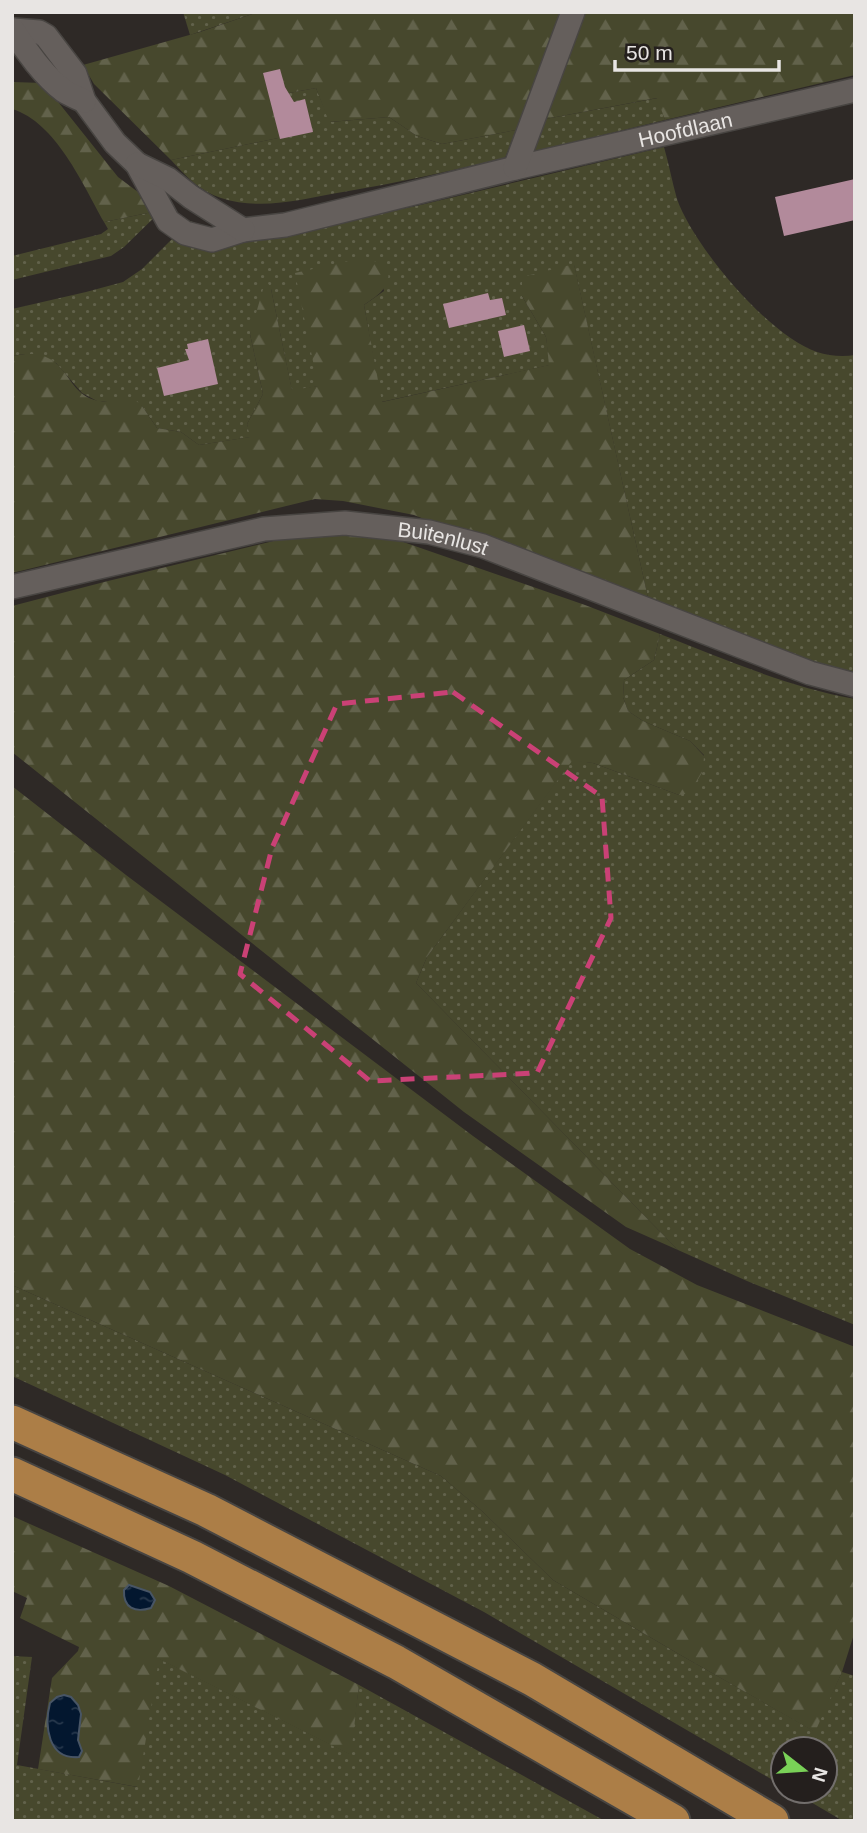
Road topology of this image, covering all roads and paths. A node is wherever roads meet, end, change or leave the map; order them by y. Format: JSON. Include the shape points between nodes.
{"nodes":[{"id":1,"x":21,"y":12,"type":"edge"},
{"id":2,"x":573,"y":12,"type":"edge"},
{"id":3,"x":13,"y":30,"type":"edge"},
{"id":4,"x":30,"y":38,"type":"edge"},
{"id":5,"x":855,"y":90,"type":"edge"},
{"id":6,"x":137,"y":164,"type":"junction"},
{"id":7,"x":515,"y":168,"type":"junction"},
{"id":8,"x":243,"y":230,"type":"junction"},
{"id":9,"x":12,"y":587,"type":"edge"},
{"id":10,"x":855,"y":685,"type":"edge"},
{"id":11,"x":12,"y":1422,"type":"edge"},
{"id":12,"x":12,"y":1474,"type":"edge"},
{"id":13,"x":673,"y":1821,"type":"edge"},
{"id":14,"x":772,"y":1821,"type":"edge"}],
"edges":[{"from":1,"to":3,"type":"street"},
{"from":2,"to":7,"type":"street"},
{"from":3,"to":4,"type":"street","name":"Hoofdlaan"},
{"from":4,"to":6,"type":"street","name":"Hoofdlaan","via":[[63,90],[84,101]]},
{"from":5,"to":7,"type":"street","name":"Hoofdlaan"},
{"from":6,"to":8,"type":"street","name":"Hoofdlaan","via":[[168,179]]},
{"from":6,"to":8,"type":"street","name":"Hoofdlaan","via":[[168,221],[185,233],[212,240]]},
{"from":7,"to":8,"type":"street","name":"Hoofdlaan","via":[[285,225]]},
{"from":9,"to":10,"type":"street","name":"Buitenlust","via":[[264,529],[345,523],[429,532],[483,546],[810,673]]},
{"from":11,"to":14,"type":"highway","via":[[206,1510],[508,1667]]},
{"from":12,"to":13,"type":"highway","via":[[192,1557],[396,1662]]}]}
